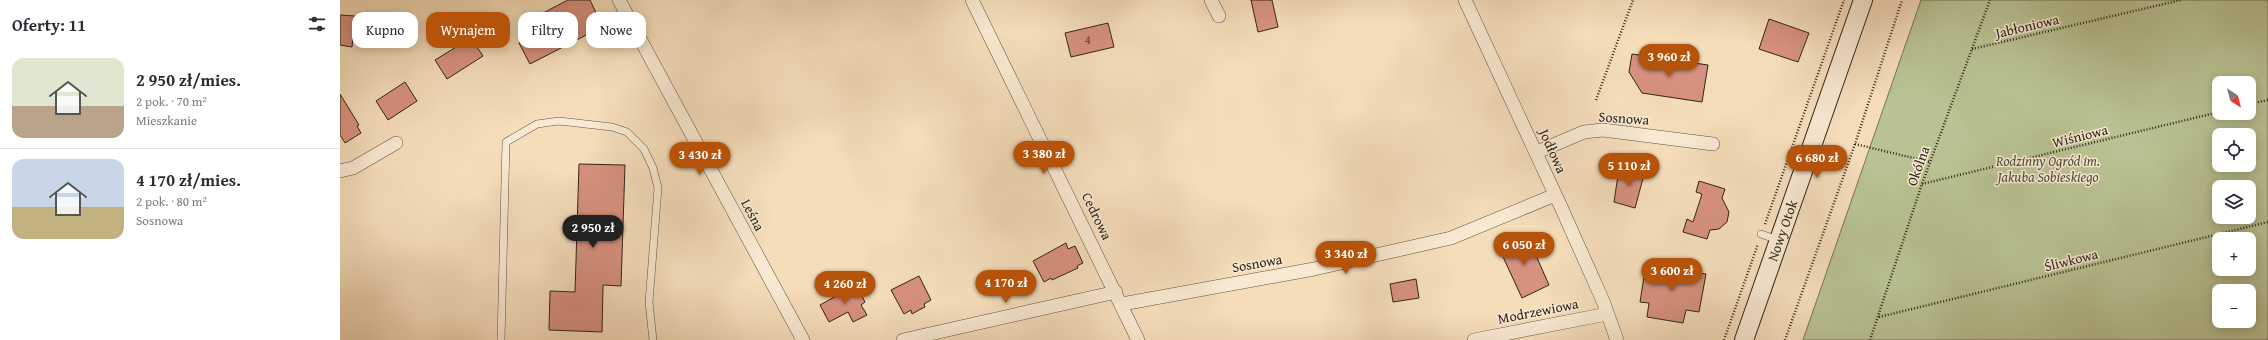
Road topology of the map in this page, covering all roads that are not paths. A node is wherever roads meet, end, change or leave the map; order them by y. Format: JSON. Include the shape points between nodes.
{"nodes":[{"id":1,"x":619,"y":0,"type":"edge"},
{"id":2,"x":972,"y":0,"type":"edge"},
{"id":3,"x":1211,"y":0,"type":"edge"},
{"id":4,"x":1465,"y":0,"type":"edge"},
{"id":5,"x":1863,"y":2,"type":"edge"},
{"id":6,"x":1219,"y":16,"type":"dead end"},
{"id":7,"x":396,"y":143,"type":"dead end"},
{"id":8,"x":1713,"y":144,"type":"dead end"},
{"id":9,"x":1536,"y":152,"type":"junction"},
{"id":10,"x":340,"y":171,"type":"edge"},
{"id":11,"x":1555,"y":195,"type":"junction"},
{"id":12,"x":1762,"y":234,"type":"road end"},
{"id":13,"x":1779,"y":240,"type":"junction"},
{"id":14,"x":1116,"y":292,"type":"junction"},
{"id":15,"x":1122,"y":304,"type":"junction"},
{"id":16,"x":1607,"y":314,"type":"junction"},
{"id":17,"x":501,"y":340,"type":"edge"},
{"id":18,"x":653,"y":340,"type":"edge"},
{"id":19,"x":802,"y":340,"type":"edge"},
{"id":20,"x":903,"y":340,"type":"edge"},
{"id":21,"x":1138,"y":340,"type":"edge"},
{"id":22,"x":1474,"y":340,"type":"edge"},
{"id":23,"x":1617,"y":340,"type":"edge"},
{"id":24,"x":1744,"y":340,"type":"edge"}],
"edges":[{"from":1,"to":19,"type":"street","name":"Leśna"},
{"from":2,"to":14,"type":"street","name":"Cedrowa"},
{"from":3,"to":6,"type":"street"},
{"from":4,"to":9,"type":"street","name":"Jodłowa"},
{"from":5,"to":13,"type":"main road","name":"Nowy Otok"},
{"from":7,"to":10,"type":"street","via":[[353,168]]},
{"from":8,"to":9,"type":"street","name":"Sosnowa","via":[[1603,130],[1584,132]]},
{"from":9,"to":11,"type":"street","name":"Jodłowa"},
{"from":11,"to":15,"type":"street","name":"Sosnowa","via":[[1450,238],[1314,269]]},
{"from":11,"to":16,"type":"street","name":"Jodłowa"},
{"from":12,"to":13,"type":"lane"},
{"from":13,"to":24,"type":"main road","name":"Nowy Otok"},
{"from":14,"to":15,"type":"street","name":"Cedrowa"},
{"from":14,"to":20,"type":"street"},
{"from":15,"to":21,"type":"street","name":"Cedrowa"},
{"from":16,"to":22,"type":"street","name":"Modrzewiowa"},
{"from":16,"to":23,"type":"street","name":"Jodłowa"},
{"from":17,"to":18,"type":"lane","via":[[506,142],[537,124],[559,121],[612,127],[626,132],[644,149],[653,168],[658,188],[649,302]]}]}
